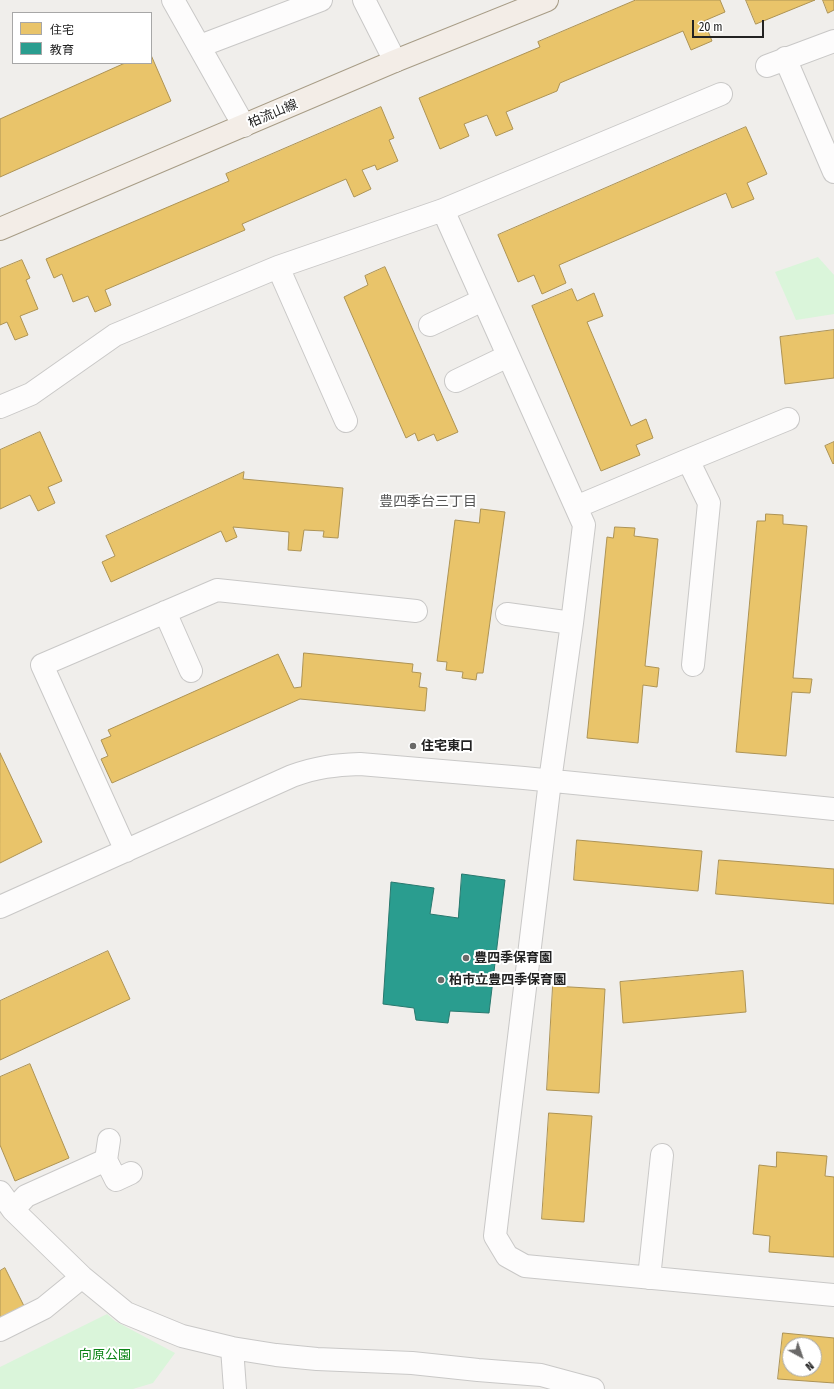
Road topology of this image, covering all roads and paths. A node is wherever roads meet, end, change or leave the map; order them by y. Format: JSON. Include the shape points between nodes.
{"nodes":[{"id":1,"x":173,"y":0,"type":"edge"},
{"id":2,"x":321,"y":0,"type":"edge"},
{"id":3,"x":364,"y":0,"type":"edge"},
{"id":4,"x":547,"y":0,"type":"edge"},
{"id":5,"x":834,"y":41,"type":"edge"},
{"id":6,"x":200,"y":46,"type":"junction"},
{"id":7,"x":396,"y":61,"type":"junction"},
{"id":8,"x":721,"y":94,"type":"dead end"},
{"id":9,"x":244,"y":126,"type":"junction"},
{"id":10,"x":834,"y":172,"type":"edge"},
{"id":11,"x":443,"y":210,"type":"junction"},
{"id":12,"x":0,"y":229,"type":"edge"},
{"id":13,"x":278,"y":267,"type":"junction"},
{"id":14,"x":483,"y":300,"type":"junction"},
{"id":15,"x":430,"y":325,"type":"dead end"},
{"id":16,"x":508,"y":356,"type":"junction"},
{"id":17,"x":456,"y":381,"type":"dead end"},
{"id":18,"x":0,"y":407,"type":"edge"},
{"id":19,"x":788,"y":418,"type":"dead end"},
{"id":20,"x":346,"y":421,"type":"dead end"},
{"id":21,"x":688,"y":460,"type":"junction"},
{"id":22,"x":576,"y":507,"type":"junction"},
{"id":23,"x":416,"y":611,"type":"dead end"},
{"id":24,"x":165,"y":612,"type":"junction"},
{"id":25,"x":507,"y":614,"type":"dead end"},
{"id":26,"x":572,"y":623,"type":"junction"},
{"id":27,"x":693,"y":664,"type":"dead end"},
{"id":28,"x":191,"y":671,"type":"dead end"},
{"id":29,"x":550,"y":781,"type":"junction"},
{"id":30,"x":834,"y":809,"type":"edge"},
{"id":31,"x":126,"y":851,"type":"junction"},
{"id":32,"x":0,"y":907,"type":"edge"},
{"id":33,"x":662,"y":1155,"type":"dead end"},
{"id":34,"x":131,"y":1173,"type":"dead end"},
{"id":35,"x":0,"y":1192,"type":"edge"},
{"id":36,"x":13,"y":1210,"type":"junction"},
{"id":37,"x":82,"y":1277,"type":"junction"},
{"id":38,"x":650,"y":1278,"type":"junction"},
{"id":39,"x":834,"y":1295,"type":"edge"},
{"id":40,"x":0,"y":1330,"type":"edge"},
{"id":41,"x":232,"y":1348,"type":"junction"},
{"id":42,"x":476,"y":1380,"type":"edge"},
{"id":43,"x":235,"y":1389,"type":"edge"},
{"id":44,"x":593,"y":1389,"type":"edge"}],
"edges":[{"from":1,"to":6,"type":"street"},
{"from":2,"to":6,"type":"street"},
{"from":3,"to":7,"type":"street"},
{"from":4,"to":7,"type":"main road","name":"柏流山線"},
{"from":5,"to":10,"type":"street","via":[[776,62]]},
{"from":6,"to":9,"type":"street"},
{"from":7,"to":9,"type":"main road","name":"柏流山線"},
{"from":8,"to":11,"type":"street"},
{"from":9,"to":12,"type":"main road","name":"柏流山線"},
{"from":11,"to":13,"type":"street"},
{"from":11,"to":14,"type":"street"},
{"from":13,"to":18,"type":"street","via":[[115,335],[31,394]]},
{"from":13,"to":20,"type":"street"},
{"from":14,"to":15,"type":"street"},
{"from":14,"to":16,"type":"street"},
{"from":16,"to":17,"type":"street"},
{"from":16,"to":22,"type":"street"},
{"from":19,"to":21,"type":"street"},
{"from":21,"to":22,"type":"street"},
{"from":21,"to":27,"type":"street","via":[[709,503]]},
{"from":22,"to":26,"type":"street","via":[[584,525]]},
{"from":23,"to":24,"type":"street","via":[[217,590]]},
{"from":24,"to":28,"type":"street"},
{"from":24,"to":31,"type":"street","via":[[42,665]]},
{"from":25,"to":26,"type":"street"},
{"from":26,"to":29,"type":"street"},
{"from":29,"to":30,"type":"street"},
{"from":29,"to":31,"type":"street","via":[[360,764],[334,764],[292,776]]},
{"from":29,"to":38,"type":"street","via":[[495,1236],[507,1256],[525,1266]]},
{"from":31,"to":32,"type":"street"},
{"from":33,"to":38,"type":"street"},
{"from":34,"to":36,"type":"street","via":[[116,1180],[108,1150],[26,1196]]},
{"from":35,"to":36,"type":"street"},
{"from":36,"to":37,"type":"street"},
{"from":37,"to":40,"type":"street","via":[[44,1308]]},
{"from":37,"to":41,"type":"street","via":[[126,1313],[182,1336]]},
{"from":38,"to":39,"type":"street"},
{"from":41,"to":42,"type":"street","via":[[310,1358],[412,1363]]},
{"from":41,"to":43,"type":"street"},
{"from":42,"to":44,"type":"street","via":[[541,1375]]}]}
